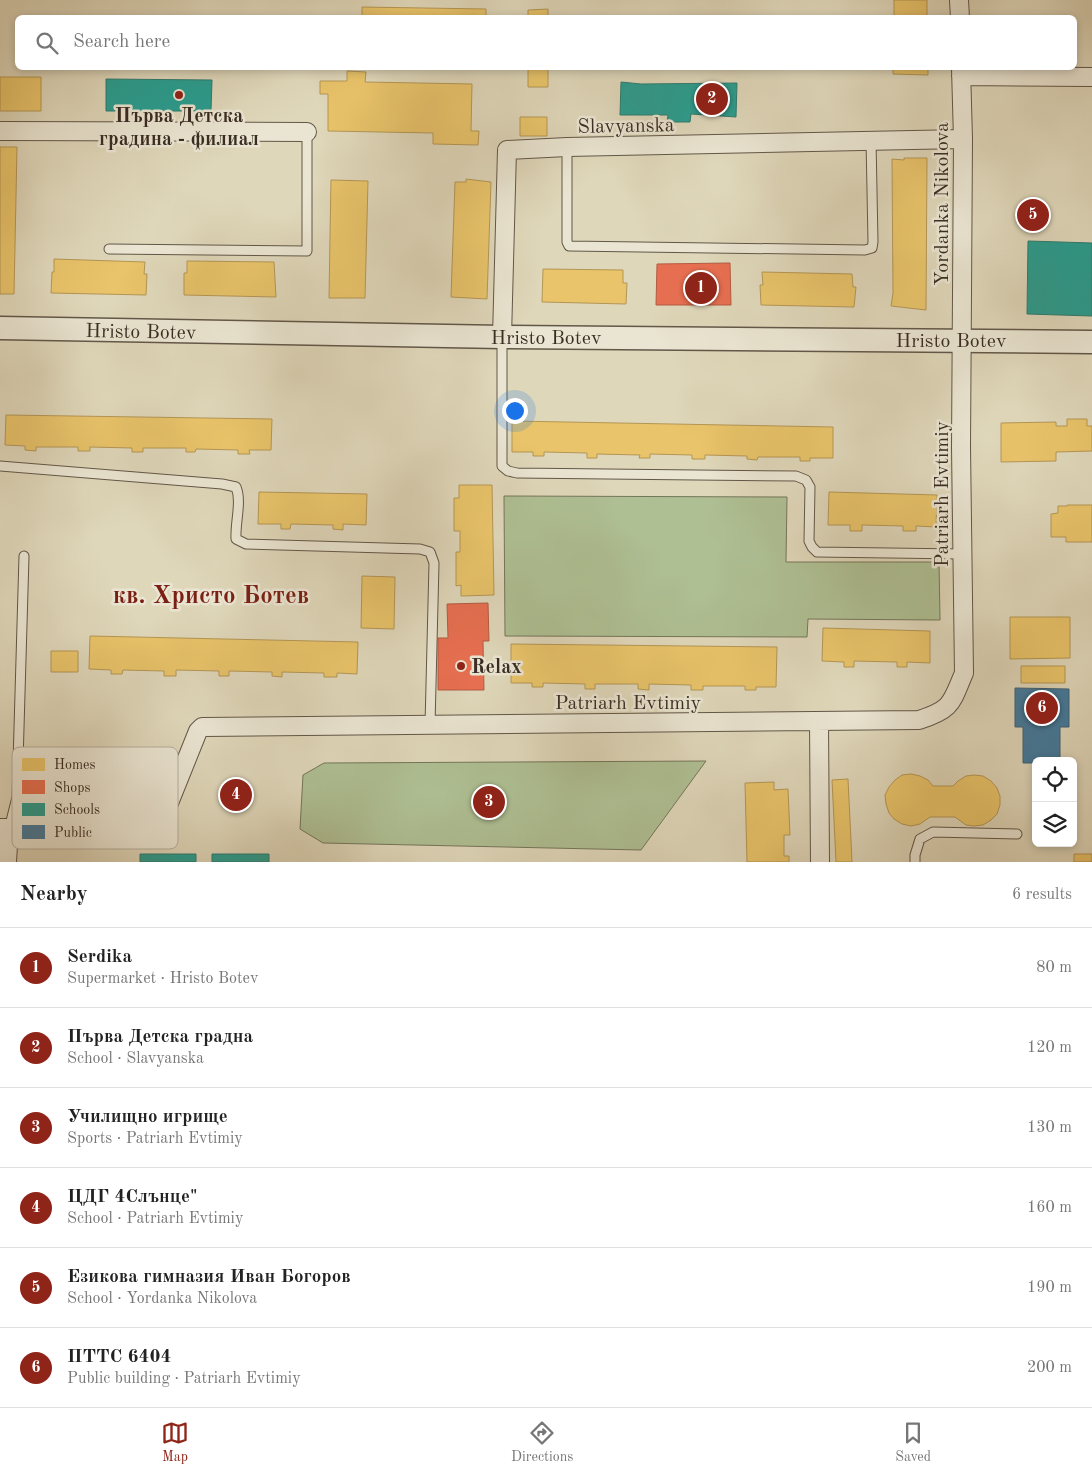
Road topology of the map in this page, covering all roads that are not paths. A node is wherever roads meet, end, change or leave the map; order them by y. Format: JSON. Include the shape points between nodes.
{"nodes":[{"id":1,"x":959,"y":0,"type":"edge"},
{"id":2,"x":960,"y":15,"type":"edge"},
{"id":3,"x":961,"y":72,"type":"edge"},
{"id":4,"x":1092,"y":77,"type":"edge"},
{"id":5,"x":0,"y":131,"type":"edge"},
{"id":6,"x":307,"y":132,"type":"joint"},
{"id":7,"x":963,"y":139,"type":"junction"},
{"id":8,"x":871,"y":140,"type":"junction"},
{"id":9,"x":567,"y":147,"type":"junction"},
{"id":10,"x":110,"y":249,"type":"dead end"},
{"id":11,"x":0,"y":328,"type":"edge"},
{"id":12,"x":502,"y":337,"type":"junction"},
{"id":13,"x":962,"y":340,"type":"junction"},
{"id":14,"x":1092,"y":342,"type":"edge"},
{"id":15,"x":0,"y":466,"type":"edge"},
{"id":16,"x":962,"y":554,"type":"junction"},
{"id":17,"x":24,"y":556,"type":"dead end"},
{"id":18,"x":819,"y":722,"type":"junction"},
{"id":19,"x":430,"y":725,"type":"junction"},
{"id":20,"x":18,"y":747,"type":"edge"},
{"id":21,"x":178,"y":781,"type":"edge"},
{"id":22,"x":12,"y":809,"type":"edge"},
{"id":23,"x":4,"y":828,"type":"edge"},
{"id":24,"x":1017,"y":834,"type":"dead end"},
{"id":25,"x":7,"y":862,"type":"edge"},
{"id":26,"x":820,"y":862,"type":"edge"},
{"id":27,"x":915,"y":862,"type":"edge"}],
"edges":[{"from":1,"to":2,"type":"street"},
{"from":3,"to":4,"type":"street"},
{"from":3,"to":7,"type":"street","name":"Yordanka Nikolova"},
{"from":5,"to":6,"type":"street"},
{"from":6,"to":10,"type":"lane","via":[[307,251]]},
{"from":7,"to":8,"type":"street","name":"Slavyanska"},
{"from":7,"to":13,"type":"street","name":"Yordanka Nikolova"},
{"from":8,"to":9,"type":"street","name":"Slavyanska"},
{"from":8,"to":9,"type":"lane","via":[[873,242],[872,248],[865,250],[569,246],[566,242]]},
{"from":9,"to":12,"type":"street","name":"Slavyanska","via":[[507,150]]},
{"from":11,"to":12,"type":"street","name":"Hristo Botev"},
{"from":12,"to":13,"type":"street","name":"Hristo Botev"},
{"from":12,"to":16,"type":"lane","via":[[502,466],[508,471],[796,476],[806,480],[810,487],[809,541],[817,552]]},
{"from":13,"to":14,"type":"street","name":"Hristo Botev"},
{"from":13,"to":16,"type":"street","name":"Patriarh Evtimiy"},
{"from":15,"to":19,"type":"lane","via":[[236,487],[239,495],[236,538],[246,544],[430,552],[434,563]]},
{"from":16,"to":18,"type":"street","name":"Patriarh Evtimiy","via":[[964,673],[950,705],[919,720]]},
{"from":17,"to":20,"type":"lane"},
{"from":18,"to":19,"type":"street","name":"Patriarh Evtimiy"},
{"from":18,"to":26,"type":"street"},
{"from":19,"to":21,"type":"street","name":"Patriarh Evtimiy","via":[[202,727]]},
{"from":22,"to":23,"type":"lane"},
{"from":23,"to":25,"type":"street"},
{"from":24,"to":27,"type":"lane","via":[[933,832],[920,840]]}]}
